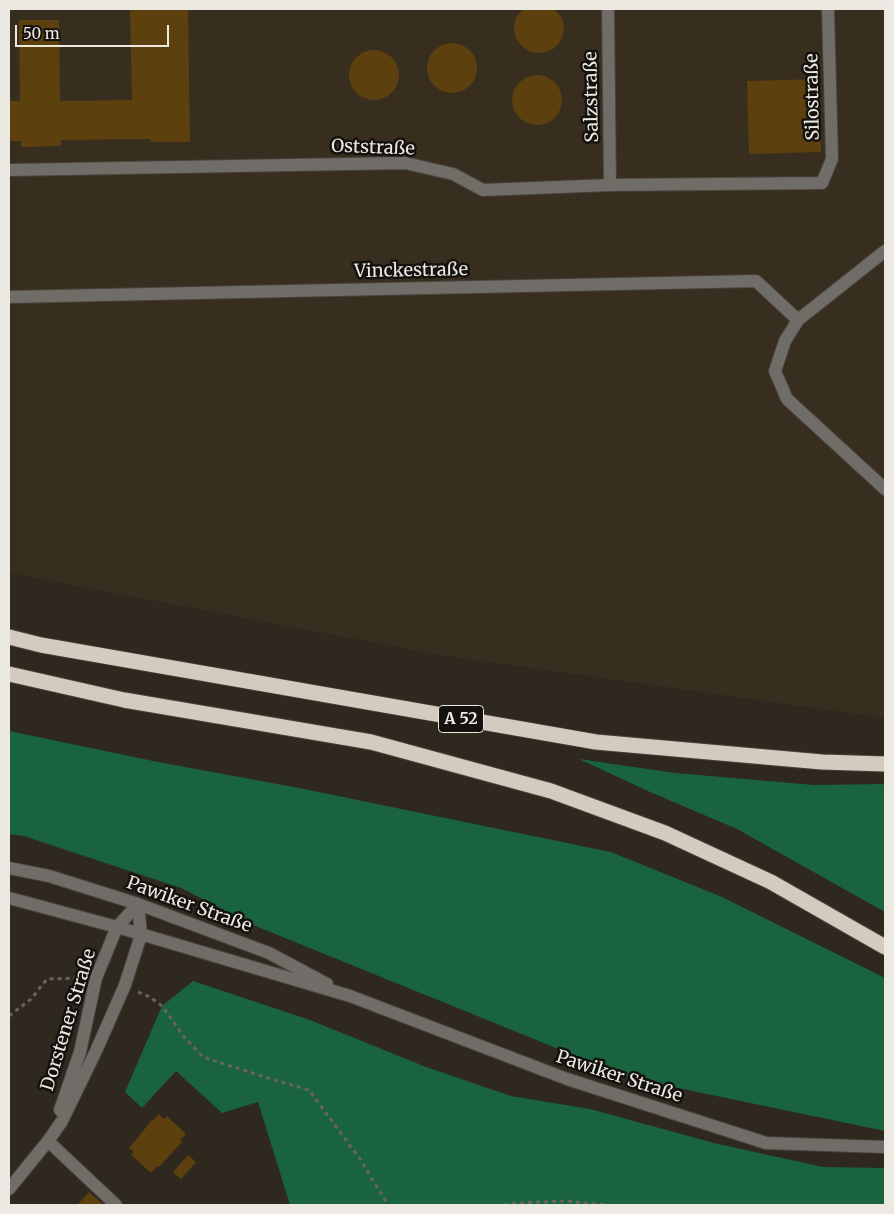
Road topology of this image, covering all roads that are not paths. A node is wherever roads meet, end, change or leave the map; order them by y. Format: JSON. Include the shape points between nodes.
{"nodes":[{"id":1,"x":608,"y":9,"type":"edge"},
{"id":2,"x":828,"y":9,"type":"edge"},
{"id":3,"x":9,"y":170,"type":"edge"},
{"id":4,"x":822,"y":183,"type":"joint"},
{"id":5,"x":610,"y":185,"type":"junction"},
{"id":6,"x":885,"y":251,"type":"edge"},
{"id":7,"x":9,"y":297,"type":"edge"},
{"id":8,"x":798,"y":320,"type":"junction"},
{"id":9,"x":885,"y":489,"type":"edge"},
{"id":10,"x":9,"y":637,"type":"edge"},
{"id":11,"x":9,"y":674,"type":"edge"},
{"id":12,"x":885,"y":764,"type":"edge"},
{"id":13,"x":9,"y":868,"type":"edge"},
{"id":14,"x":9,"y":898,"type":"edge"},
{"id":15,"x":138,"y":904,"type":"junction"},
{"id":16,"x":117,"y":927,"type":"junction"},
{"id":17,"x":141,"y":935,"type":"junction"},
{"id":18,"x":885,"y":947,"type":"edge"},
{"id":19,"x":350,"y":996,"type":"junction"},
{"id":20,"x":48,"y":1140,"type":"junction"},
{"id":21,"x":885,"y":1147,"type":"edge"},
{"id":22,"x":9,"y":1189,"type":"edge"},
{"id":23,"x":116,"y":1205,"type":"edge"}],
"edges":[{"from":1,"to":5,"type":"street","name":"Salzstraße"},
{"from":2,"to":4,"type":"street","name":"Silostraße","via":[[832,159]]},
{"from":3,"to":5,"type":"street","name":"Oststraße","via":[[405,163],[453,174],[483,190]]},
{"from":4,"to":5,"type":"street","name":"Oststraße"},
{"from":6,"to":8,"type":"street"},
{"from":7,"to":8,"type":"street","name":"Vinckestraße","via":[[756,281]]},
{"from":8,"to":9,"type":"street","via":[[785,342],[775,371],[787,399]]},
{"from":10,"to":12,"type":"highway","number":"A 52","via":[[596,742],[822,762]]},
{"from":11,"to":18,"type":"highway","via":[[124,700],[371,742],[551,791],[665,833],[771,882]]},
{"from":13,"to":15,"type":"street","name":"Pawiker Straße","via":[[49,876]]},
{"from":14,"to":16,"type":"street","name":"Pawiker Straße"},
{"from":15,"to":16,"type":"street","name":"Dorstener Straße"},
{"from":15,"to":17,"type":"street","name":"Dorstener Straße"},
{"from":15,"to":19,"type":"street","name":"Pawiker Straße","via":[[269,953]]},
{"from":16,"to":17,"type":"street","name":"Pawiker Straße"},
{"from":16,"to":20,"type":"street","name":"Dorstener Straße","via":[[96,978],[80,1052]]},
{"from":17,"to":19,"type":"street","name":"Pawiker Straße"},
{"from":17,"to":20,"type":"street","name":"Dorstener Straße","via":[[125,985],[96,1051],[62,1121]]},
{"from":19,"to":21,"type":"street","name":"Pawiker Straße","via":[[567,1079],[766,1143]]},
{"from":20,"to":22,"type":"street","name":"Dorstener Straße"},
{"from":20,"to":23,"type":"street"}]}
